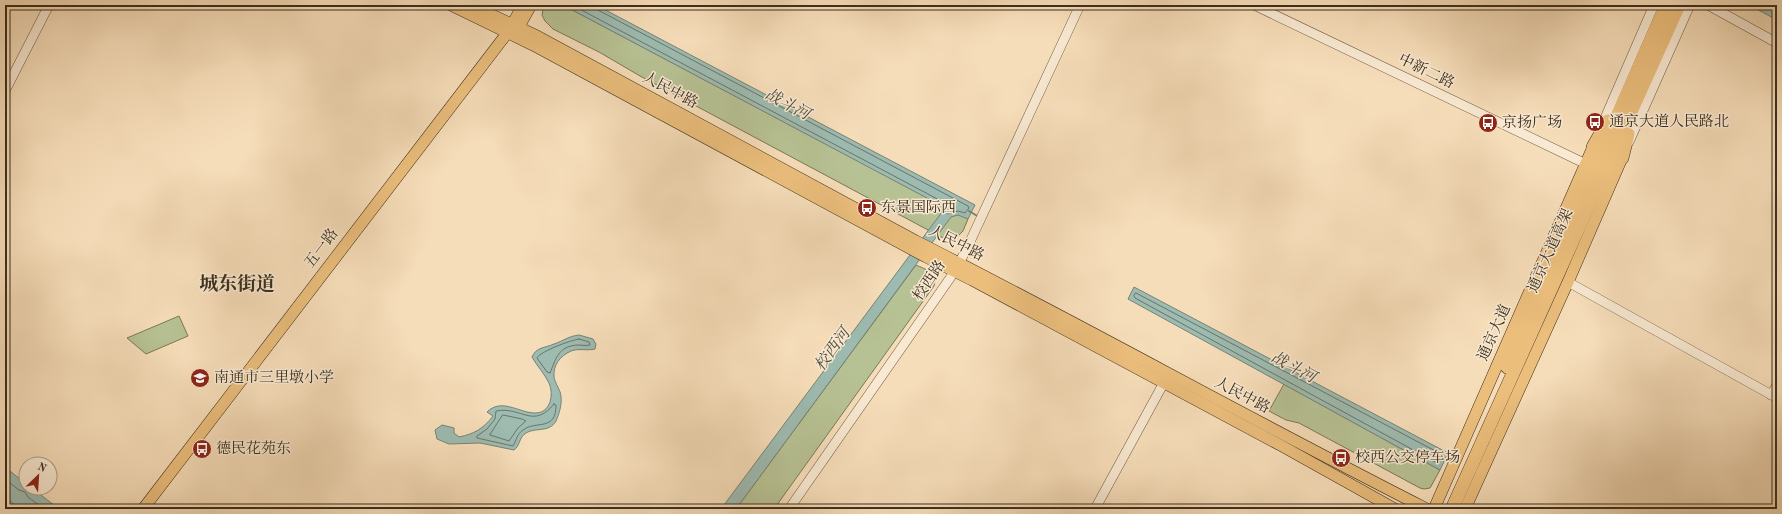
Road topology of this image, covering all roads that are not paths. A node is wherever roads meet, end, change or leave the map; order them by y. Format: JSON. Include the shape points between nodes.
{"nodes":[{"id":1,"x":50,"y":5,"type":"edge"},
{"id":2,"x":451,"y":5,"type":"edge"},
{"id":3,"x":471,"y":5,"type":"edge"},
{"id":4,"x":523,"y":5,"type":"edge"},
{"id":5,"x":532,"y":5,"type":"edge"},
{"id":6,"x":1080,"y":5,"type":"edge"},
{"id":7,"x":1254,"y":5,"type":"edge"},
{"id":8,"x":1654,"y":5,"type":"edge"},
{"id":9,"x":1666,"y":5,"type":"edge"},
{"id":10,"x":1678,"y":5,"type":"edge"},
{"id":11,"x":1690,"y":5,"type":"edge"},
{"id":12,"x":1708,"y":5,"type":"edge"},
{"id":13,"x":513,"y":30,"type":"junction"},
{"id":14,"x":1777,"y":43,"type":"edge"},
{"id":15,"x":1648,"y":47,"type":"junction"},
{"id":16,"x":1655,"y":59,"type":"junction"},
{"id":17,"x":5,"y":91,"type":"edge"},
{"id":18,"x":1593,"y":147,"type":"junction"},
{"id":19,"x":1622,"y":158,"type":"junction"},
{"id":20,"x":1586,"y":164,"type":"junction"},
{"id":21,"x":1581,"y":212,"type":"junction"},
{"id":22,"x":957,"y":267,"type":"junction"},
{"id":23,"x":1568,"y":282,"type":"junction"},
{"id":24,"x":1166,"y":378,"type":"junction"},
{"id":25,"x":1777,"y":385,"type":"edge"},
{"id":26,"x":1774,"y":397,"type":"edge"},
{"id":27,"x":143,"y":509,"type":"edge"},
{"id":28,"x":152,"y":509,"type":"edge"},
{"id":29,"x":789,"y":509,"type":"edge"},
{"id":30,"x":1095,"y":509,"type":"edge"},
{"id":31,"x":1395,"y":509,"type":"edge"},
{"id":32,"x":1427,"y":509,"type":"edge"},
{"id":33,"x":1434,"y":509,"type":"edge"},
{"id":34,"x":1443,"y":509,"type":"edge"},
{"id":35,"x":1452,"y":509,"type":"edge"},
{"id":36,"x":1465,"y":509,"type":"edge"}],
"edges":[{"from":1,"to":17,"type":"street"},
{"from":2,"to":13,"type":"main road","name":"人民中路"},
{"from":3,"to":13,"type":"main road","name":"人民中路"},
{"from":4,"to":13,"type":"main road","name":"五一路"},
{"from":5,"to":13,"type":"main road","name":"五一路"},
{"from":6,"to":22,"type":"street","name":"校西路"},
{"from":7,"to":20,"type":"street","name":"中新二路"},
{"from":8,"to":18,"type":"street"},
{"from":9,"to":15,"type":"highway","name":"通京大道高架"},
{"from":10,"to":16,"type":"highway","name":"通京大道高架"},
{"from":11,"to":19,"type":"street"},
{"from":12,"to":14,"type":"street"},
{"from":13,"to":22,"type":"main road","name":"人民中路"},
{"from":13,"to":27,"type":"main road","name":"五一路"},
{"from":13,"to":28,"type":"main road","name":"五一路"},
{"from":15,"to":18,"type":"highway"},
{"from":15,"to":21,"type":"highway","name":"通京大道高架"},
{"from":16,"to":19,"type":"highway","via":[[1630,127]]},
{"from":16,"to":21,"type":"highway","name":"通京大道高架"},
{"from":18,"to":20,"type":"main road","name":"通京大道"},
{"from":19,"to":23,"type":"main road"},
{"from":20,"to":33,"type":"main road","name":"通京大道"},
{"from":21,"to":34,"type":"highway","name":"通京大道高架"},
{"from":21,"to":35,"type":"highway","name":"通京大道高架"},
{"from":22,"to":24,"type":"main road","name":"人民中路"},
{"from":22,"to":29,"type":"street","name":"校西路"},
{"from":23,"to":26,"type":"street"},
{"from":23,"to":36,"type":"main road"},
{"from":24,"to":30,"type":"street"},
{"from":24,"to":31,"type":"main road","name":"人民中路"},
{"from":24,"to":32,"type":"main road","name":"人民中路"},
{"from":25,"to":26,"type":"street"}]}
